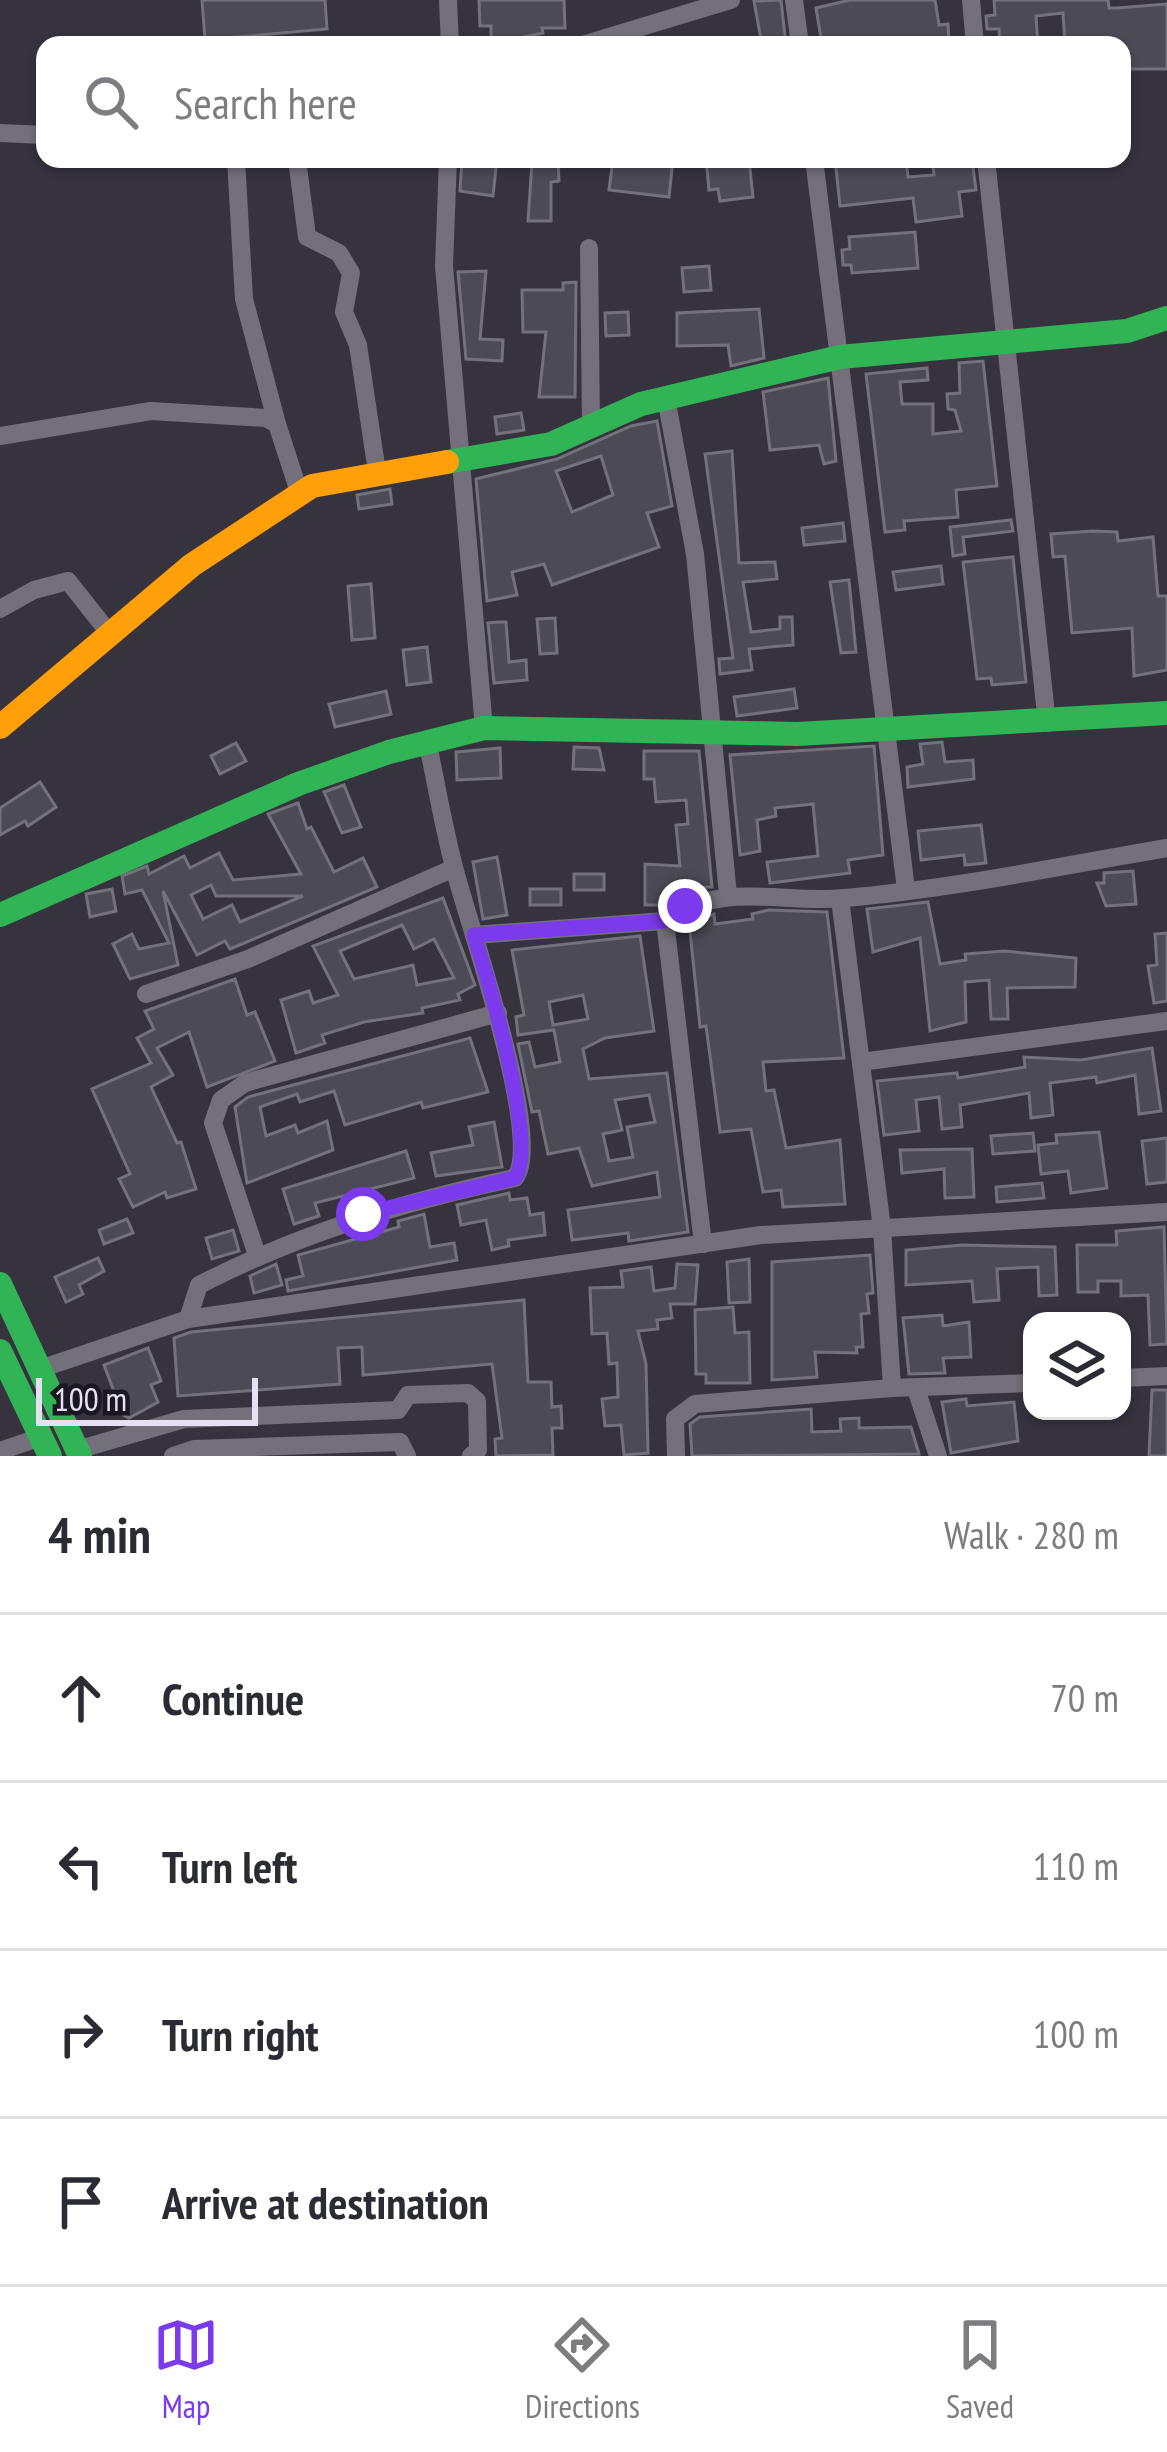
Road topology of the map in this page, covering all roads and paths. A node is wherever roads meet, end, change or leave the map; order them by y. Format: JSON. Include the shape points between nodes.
{"nodes":[{"id":1,"x":448,"y":0,"type":"edge"},
{"id":2,"x":730,"y":0,"type":"edge"},
{"id":3,"x":794,"y":0,"type":"edge"},
{"id":4,"x":970,"y":0,"type":"edge"},
{"id":5,"x":695,"y":6,"type":"edge"},
{"id":6,"x":450,"y":36,"type":"edge"},
{"id":7,"x":608,"y":36,"type":"edge"},
{"id":8,"x":799,"y":36,"type":"edge"},
{"id":9,"x":974,"y":36,"type":"edge"},
{"id":10,"x":0,"y":133,"type":"edge"},
{"id":11,"x":36,"y":135,"type":"edge"},
{"id":12,"x":237,"y":168,"type":"edge"},
{"id":13,"x":298,"y":168,"type":"edge"},
{"id":14,"x":448,"y":168,"type":"edge"},
{"id":15,"x":815,"y":168,"type":"edge"},
{"id":16,"x":987,"y":168,"type":"edge"},
{"id":17,"x":589,"y":248,"type":"dead end"},
{"id":18,"x":1167,"y":318,"type":"edge"},
{"id":19,"x":1003,"y":340,"type":"junction"},
{"id":20,"x":840,"y":358,"type":"junction"},
{"id":21,"x":666,"y":398,"type":"junction"},
{"id":22,"x":278,"y":424,"type":"junction"},
{"id":23,"x":591,"y":426,"type":"junction"},
{"id":24,"x":0,"y":436,"type":"edge"},
{"id":25,"x":458,"y":460,"type":"junction"},
{"id":26,"x":377,"y":472,"type":"junction"},
{"id":27,"x":300,"y":495,"type":"junction"},
{"id":28,"x":0,"y":608,"type":"edge"},
{"id":29,"x":110,"y":634,"type":"junction"},
{"id":30,"x":1167,"y":713,"type":"edge"},
{"id":31,"x":1047,"y":723,"type":"junction"},
{"id":32,"x":0,"y":727,"type":"edge"},
{"id":33,"x":484,"y":728,"type":"junction"},
{"id":34,"x":888,"y":731,"type":"junction"},
{"id":35,"x":715,"y":734,"type":"junction"},
{"id":36,"x":427,"y":740,"type":"junction"},
{"id":37,"x":1167,"y":848,"type":"edge"},
{"id":38,"x":454,"y":868,"type":"junction"},
{"id":39,"x":906,"y":890,"type":"junction"},
{"id":40,"x":728,"y":896,"type":"junction"},
{"id":41,"x":840,"y":899,"type":"junction"},
{"id":42,"x":0,"y":915,"type":"edge"},
{"id":43,"x":664,"y":921,"type":"junction"},
{"id":44,"x":474,"y":935,"type":"junction"},
{"id":45,"x":146,"y":994,"type":"dead end"},
{"id":46,"x":498,"y":1013,"type":"junction"},
{"id":47,"x":1167,"y":1022,"type":"edge"},
{"id":48,"x":861,"y":1062,"type":"junction"},
{"id":49,"x":1167,"y":1212,"type":"edge"},
{"id":50,"x":882,"y":1228,"type":"junction"},
{"id":51,"x":703,"y":1244,"type":"junction"},
{"id":52,"x":257,"y":1256,"type":"junction"},
{"id":53,"x":0,"y":1284,"type":"edge"},
{"id":54,"x":188,"y":1319,"type":"junction"},
{"id":55,"x":0,"y":1351,"type":"edge"},
{"id":56,"x":40,"y":1369,"type":"junction"},
{"id":57,"x":1167,"y":1376,"type":"edge"},
{"id":58,"x":1131,"y":1378,"type":"edge"},
{"id":59,"x":1023,"y":1384,"type":"edge"},
{"id":60,"x":892,"y":1388,"type":"junction"},
{"id":61,"x":916,"y":1390,"type":"junction"},
{"id":62,"x":398,"y":1410,"type":"junction"},
{"id":63,"x":307,"y":1414,"type":"junction"},
{"id":64,"x":184,"y":1419,"type":"junction"},
{"id":65,"x":309,"y":1446,"type":"junction"},
{"id":66,"x":46,"y":1447,"type":"edge"},
{"id":67,"x":194,"y":1448,"type":"junction"},
{"id":68,"x":403,"y":1449,"type":"edge"},
{"id":69,"x":0,"y":1451,"type":"edge"},
{"id":70,"x":79,"y":1453,"type":"edge"},
{"id":71,"x":173,"y":1456,"type":"edge"},
{"id":72,"x":471,"y":1456,"type":"edge"},
{"id":73,"x":676,"y":1456,"type":"edge"},
{"id":74,"x":938,"y":1456,"type":"edge"}],
"edges":[{"from":1,"to":6,"type":"street"},
{"from":2,"to":5,"type":"street"},
{"from":3,"to":8,"type":"street"},
{"from":4,"to":9,"type":"street"},
{"from":5,"to":7,"type":"street"},
{"from":10,"to":11,"type":"street"},
{"from":12,"to":22,"type":"street","via":[[244,299]]},
{"from":13,"to":26,"type":"street","via":[[307,237],[340,253],[351,273],[344,313],[358,345]]},
{"from":14,"to":25,"type":"street","via":[[445,266]]},
{"from":15,"to":20,"type":"street"},
{"from":16,"to":19,"type":"street"},
{"from":17,"to":23,"type":"street"},
{"from":18,"to":19,"type":"street","via":[[1126,331]]},
{"from":19,"to":20,"type":"street"},
{"from":19,"to":31,"type":"street"},
{"from":20,"to":21,"type":"street"},
{"from":20,"to":34,"type":"street"},
{"from":21,"to":23,"type":"street"},
{"from":21,"to":35,"type":"street","via":[[695,554]]},
{"from":22,"to":24,"type":"street","via":[[151,411]]},
{"from":22,"to":27,"type":"street"},
{"from":23,"to":25,"type":"street","via":[[551,444]]},
{"from":25,"to":26,"type":"street"},
{"from":25,"to":33,"type":"street"},
{"from":26,"to":27,"type":"street"},
{"from":27,"to":29,"type":"street","via":[[192,565]]},
{"from":28,"to":29,"type":"street","via":[[68,581]]},
{"from":29,"to":32,"type":"street"},
{"from":30,"to":31,"type":"street"},
{"from":31,"to":34,"type":"street"},
{"from":33,"to":35,"type":"street"},
{"from":33,"to":36,"type":"street"},
{"from":34,"to":35,"type":"street"},
{"from":34,"to":39,"type":"street"},
{"from":35,"to":40,"type":"street"},
{"from":36,"to":38,"type":"street"},
{"from":36,"to":42,"type":"street","via":[[298,784]]},
{"from":37,"to":39,"type":"street"},
{"from":38,"to":44,"type":"street"},
{"from":38,"to":45,"type":"street","via":[[248,959]]},
{"from":39,"to":41,"type":"street"},
{"from":40,"to":41,"type":"street"},
{"from":40,"to":43,"type":"street","via":[[685,906]]},
{"from":41,"to":48,"type":"street"},
{"from":43,"to":44,"type":"street"},
{"from":43,"to":51,"type":"street"},
{"from":44,"to":46,"type":"street"},
{"from":46,"to":52,"type":"street","via":[[524,1159],[515,1178],[363,1214]]},
{"from":46,"to":52,"type":"street","via":[[245,1083],[221,1100],[213,1123]]},
{"from":47,"to":48,"type":"street"},
{"from":48,"to":50,"type":"street"},
{"from":49,"to":50,"type":"street"},
{"from":50,"to":51,"type":"street"},
{"from":50,"to":60,"type":"street"},
{"from":51,"to":54,"type":"street"},
{"from":52,"to":54,"type":"street","via":[[199,1285]]},
{"from":53,"to":56,"type":"street"},
{"from":54,"to":56,"type":"street"},
{"from":55,"to":66,"type":"street"},
{"from":56,"to":70,"type":"street"},
{"from":57,"to":58,"type":"street"},
{"from":59,"to":61,"type":"street"},
{"from":60,"to":61,"type":"street"},
{"from":60,"to":73,"type":"street","via":[[686,1407],[675,1419]]},
{"from":61,"to":74,"type":"street"},
{"from":62,"to":63,"type":"street"},
{"from":62,"to":68,"type":"street"},
{"from":62,"to":72,"type":"street","via":[[408,1395],[472,1393],[478,1450]]},
{"from":63,"to":64,"type":"street"},
{"from":63,"to":65,"type":"street"},
{"from":64,"to":67,"type":"street"},
{"from":64,"to":70,"type":"street"},
{"from":65,"to":67,"type":"street"},
{"from":65,"to":68,"type":"street"},
{"from":66,"to":69,"type":"street"},
{"from":67,"to":71,"type":"street"}]}
